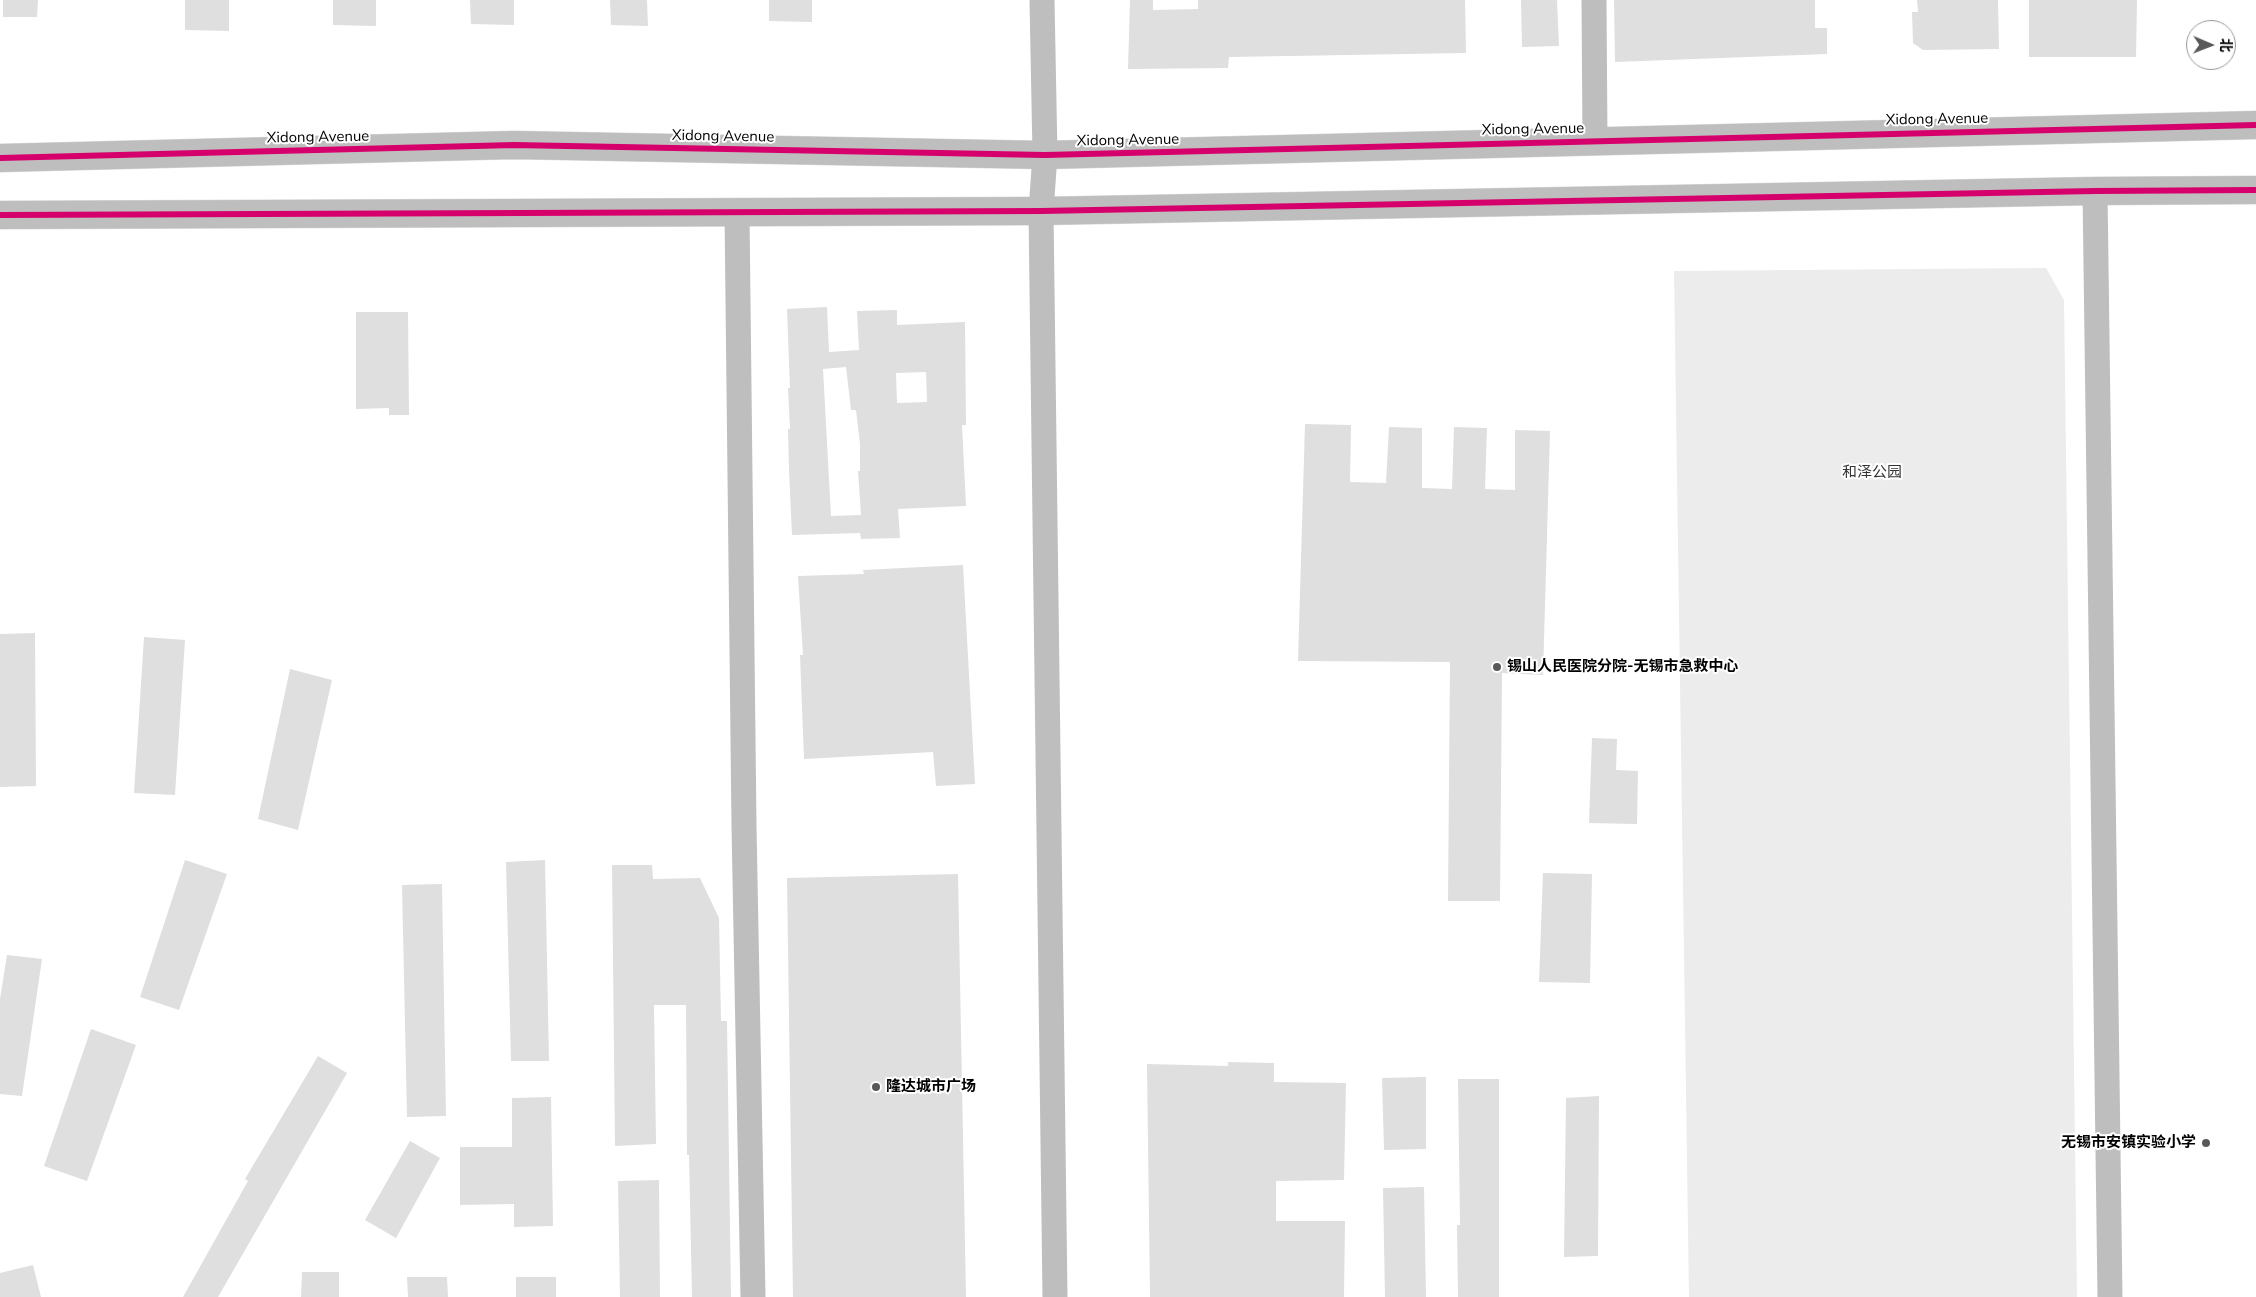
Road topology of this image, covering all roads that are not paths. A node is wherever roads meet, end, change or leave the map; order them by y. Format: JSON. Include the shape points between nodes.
{"nodes":[{"id":1,"x":1042,"y":0,"type":"edge"},
{"id":2,"x":1594,"y":0,"type":"edge"},
{"id":3,"x":2256,"y":125,"type":"edge"},
{"id":4,"x":1595,"y":141,"type":"junction"},
{"id":5,"x":1045,"y":155,"type":"junction"},
{"id":6,"x":0,"y":158,"type":"edge"},
{"id":7,"x":2256,"y":190,"type":"edge"},
{"id":8,"x":2095,"y":191,"type":"junction"},
{"id":9,"x":1041,"y":212,"type":"junction"},
{"id":10,"x":737,"y":213,"type":"junction"},
{"id":11,"x":0,"y":216,"type":"edge"},
{"id":12,"x":753,"y":1297,"type":"edge"},
{"id":13,"x":1055,"y":1297,"type":"edge"},
{"id":14,"x":2110,"y":1297,"type":"edge"}],
"edges":[{"from":1,"to":5,"type":"street"},
{"from":2,"to":4,"type":"street"},
{"from":3,"to":4,"type":"main road","name":"Xidong Avenue"},
{"from":4,"to":5,"type":"main road","name":"Xidong Avenue"},
{"from":5,"to":6,"type":"main road","name":"Xidong Avenue","via":[[514,145]]},
{"from":5,"to":9,"type":"street"},
{"from":7,"to":8,"type":"main road"},
{"from":8,"to":9,"type":"main road"},
{"from":8,"to":14,"type":"street"},
{"from":9,"to":10,"type":"main road"},
{"from":9,"to":13,"type":"street"},
{"from":10,"to":11,"type":"main road"},
{"from":10,"to":12,"type":"street"}]}
